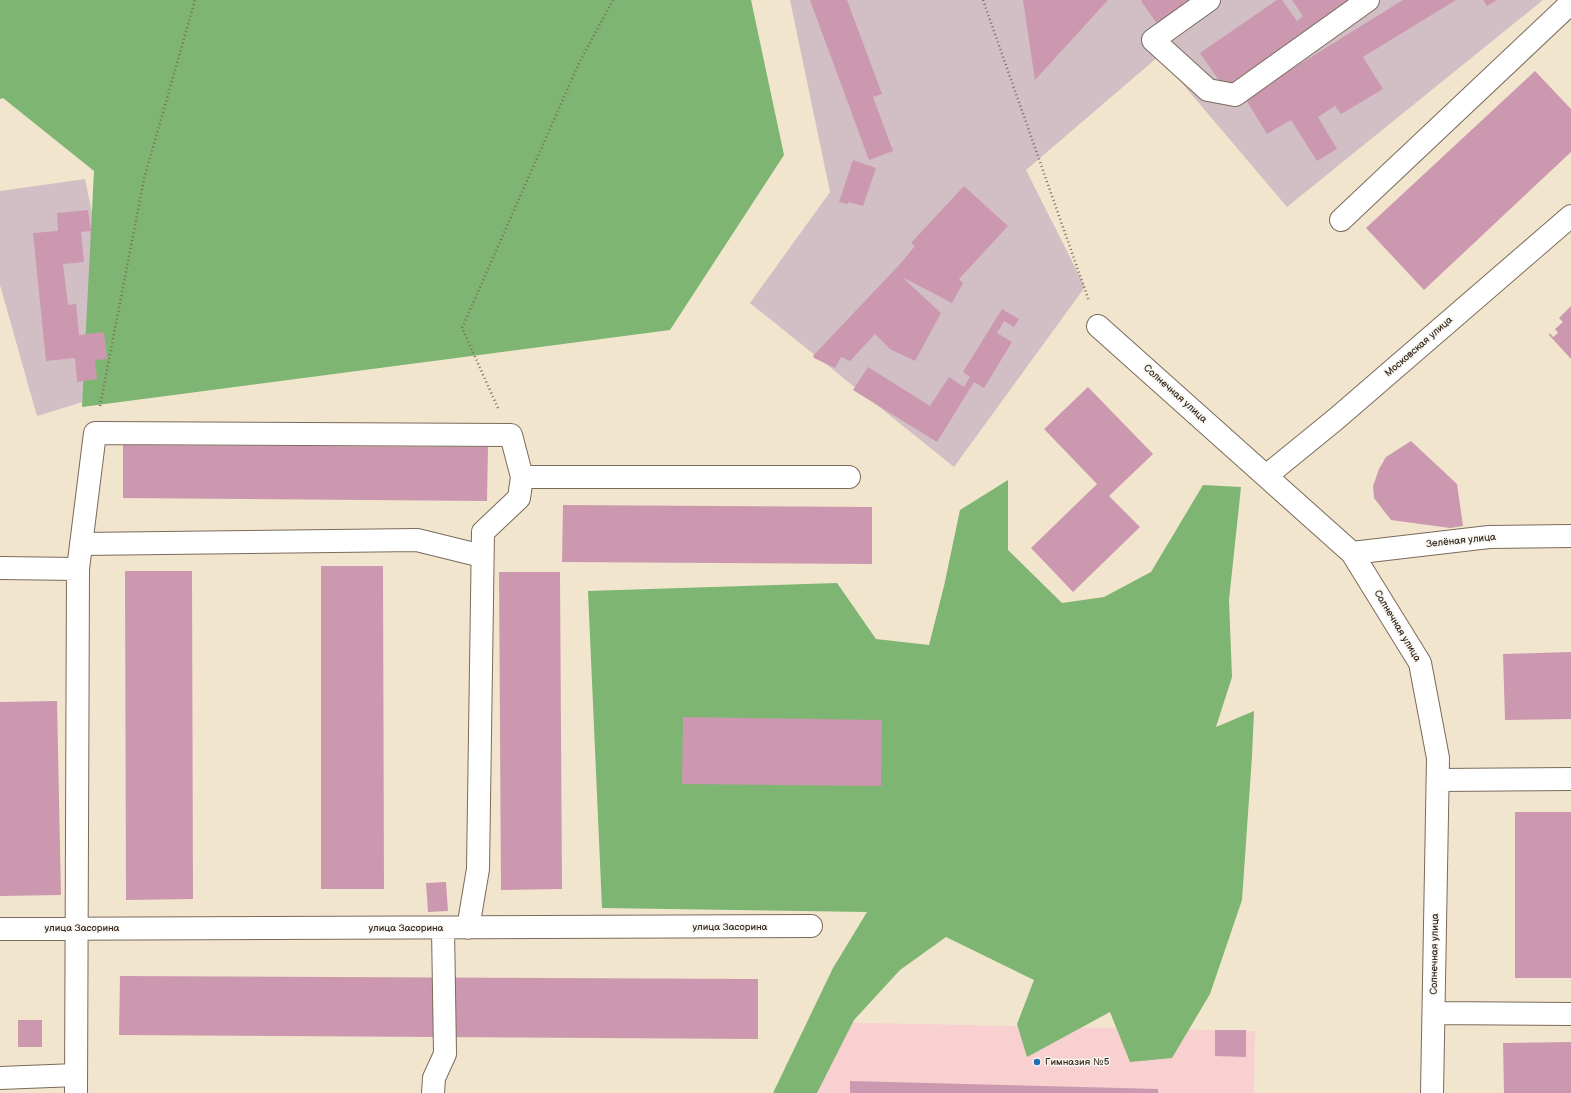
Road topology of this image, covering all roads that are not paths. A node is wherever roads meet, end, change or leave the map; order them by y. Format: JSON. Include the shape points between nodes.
{"nodes":[{"id":1,"x":1209,"y":0,"type":"edge"},
{"id":2,"x":1368,"y":0,"type":"edge"},
{"id":3,"x":1571,"y":3,"type":"edge"},
{"id":4,"x":1571,"y":216,"type":"edge"},
{"id":5,"x":1341,"y":220,"type":"dead end"},
{"id":6,"x":1098,"y":326,"type":"road end"},
{"id":7,"x":1266,"y":476,"type":"junction"},
{"id":8,"x":522,"y":477,"type":"junction"},
{"id":9,"x":849,"y":477,"type":"dead end"},
{"id":10,"x":1571,"y":536,"type":"edge"},
{"id":11,"x":81,"y":544,"type":"junction"},
{"id":12,"x":1352,"y":553,"type":"junction"},
{"id":13,"x":482,"y":556,"type":"junction"},
{"id":14,"x":0,"y":568,"type":"edge"},
{"id":15,"x":78,"y":569,"type":"junction"},
{"id":16,"x":1571,"y":779,"type":"edge"},
{"id":17,"x":1438,"y":780,"type":"junction"},
{"id":18,"x":812,"y":926,"type":"dead end"},
{"id":19,"x":77,"y":928,"type":"junction"},
{"id":20,"x":443,"y":928,"type":"junction"},
{"id":21,"x":468,"y":928,"type":"junction"},
{"id":22,"x":0,"y":929,"type":"edge"},
{"id":23,"x":1434,"y":1013,"type":"junction"},
{"id":24,"x":1571,"y":1014,"type":"edge"},
{"id":25,"x":0,"y":1078,"type":"edge"},
{"id":26,"x":76,"y":1084,"type":"edge"},
{"id":27,"x":433,"y":1093,"type":"edge"},
{"id":28,"x":1432,"y":1093,"type":"edge"}],
"edges":[{"from":1,"to":2,"type":"street","via":[[1154,40],[1208,90],[1235,95]]},
{"from":3,"to":5,"type":"street"},
{"from":4,"to":7,"type":"street","name":"Московская улица","via":[[1336,419]]},
{"from":6,"to":7,"type":"street","name":"Солнечная улица"},
{"from":7,"to":12,"type":"street","name":"Солнечная улица"},
{"from":8,"to":9,"type":"street"},
{"from":8,"to":11,"type":"street","via":[[511,435],[95,433]]},
{"from":8,"to":13,"type":"street","via":[[520,498],[482,532]]},
{"from":10,"to":12,"type":"street","name":"Зелёная улица","via":[[1489,538]]},
{"from":11,"to":13,"type":"street","via":[[417,540]]},
{"from":11,"to":15,"type":"street"},
{"from":12,"to":17,"type":"street","name":"Солнечная улица","via":[[1420,663],[1438,758]]},
{"from":13,"to":21,"type":"street","via":[[478,870]]},
{"from":14,"to":15,"type":"street"},
{"from":15,"to":19,"type":"street"},
{"from":16,"to":17,"type":"street"},
{"from":17,"to":23,"type":"street","name":"Солнечная улица"},
{"from":18,"to":21,"type":"street","name":"улица Засорина"},
{"from":19,"to":20,"type":"street","name":"улица Засорина"},
{"from":19,"to":22,"type":"street","name":"улица Засорина"},
{"from":19,"to":26,"type":"street"},
{"from":20,"to":21,"type":"street","name":"улица Засорина"},
{"from":20,"to":27,"type":"street","via":[[445,1054],[434,1078]]},
{"from":23,"to":24,"type":"street"},
{"from":23,"to":28,"type":"street","name":"Солнечная улица"},
{"from":25,"to":26,"type":"street"}]}
